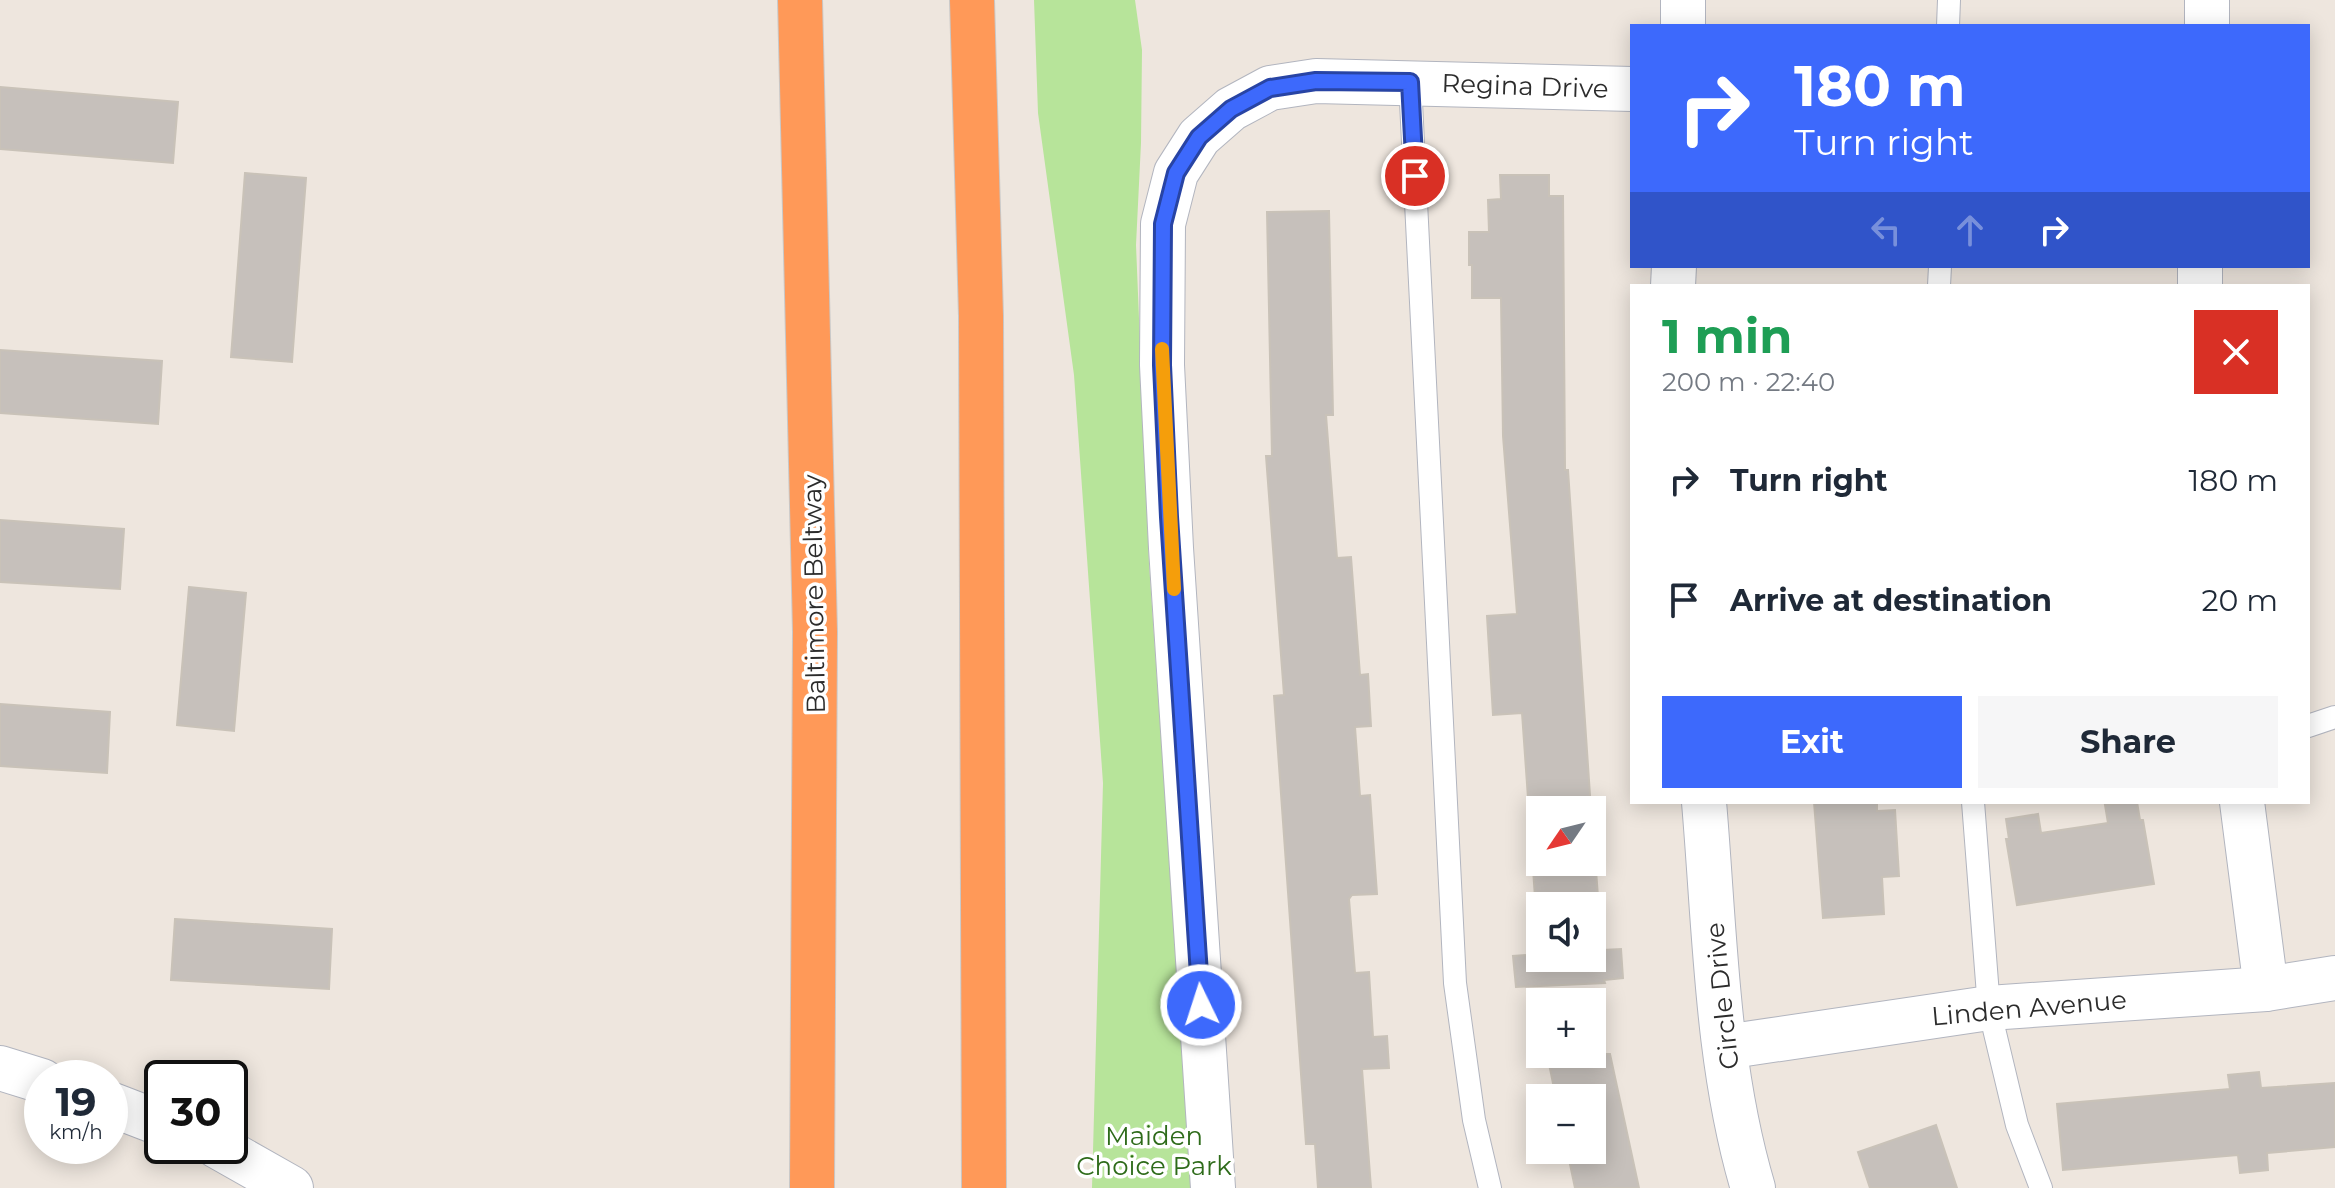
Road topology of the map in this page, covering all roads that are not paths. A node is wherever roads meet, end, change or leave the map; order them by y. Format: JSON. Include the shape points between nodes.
{"nodes":[{"id":1,"x":800,"y":0,"type":"edge"},
{"id":2,"x":972,"y":0,"type":"edge"},
{"id":3,"x":1683,"y":0,"type":"edge"},
{"id":4,"x":1949,"y":0,"type":"edge"},
{"id":5,"x":2207,"y":0,"type":"edge"},
{"id":6,"x":1683,"y":24,"type":"edge"},
{"id":7,"x":1948,"y":24,"type":"edge"},
{"id":8,"x":2207,"y":24,"type":"edge"},
{"id":9,"x":1410,"y":82,"type":"junction"},
{"id":10,"x":1630,"y":89,"type":"edge"},
{"id":11,"x":2335,"y":717,"type":"edge"},
{"id":12,"x":2310,"y":725,"type":"edge"},
{"id":13,"x":1704,"y":804,"type":"edge"},
{"id":14,"x":1973,"y":804,"type":"edge"},
{"id":15,"x":2242,"y":804,"type":"edge"},
{"id":16,"x":2335,"y":978,"type":"edge"},
{"id":17,"x":2266,"y":989,"type":"junction"},
{"id":18,"x":1989,"y":1008,"type":"junction"},
{"id":19,"x":1725,"y":1047,"type":"junction"},
{"id":20,"x":0,"y":1068,"type":"edge"},
{"id":21,"x":24,"y":1075,"type":"edge"},
{"id":22,"x":248,"y":1164,"type":"edge"},
{"id":23,"x":291,"y":1188,"type":"edge"},
{"id":24,"x":812,"y":1188,"type":"edge"},
{"id":25,"x":984,"y":1188,"type":"edge"},
{"id":26,"x":1213,"y":1188,"type":"edge"},
{"id":27,"x":1490,"y":1188,"type":"edge"},
{"id":28,"x":1753,"y":1188,"type":"edge"},
{"id":29,"x":2041,"y":1188,"type":"edge"}],
"edges":[{"from":1,"to":24,"type":"highway","name":"Baltimore Beltway","via":[[815,632]]},
{"from":2,"to":25,"type":"highway","via":[[981,332]]},
{"from":3,"to":6,"type":"street"},
{"from":4,"to":7,"type":"lane"},
{"from":5,"to":8,"type":"street"},
{"from":9,"to":10,"type":"street","name":"Regina Drive"},
{"from":9,"to":26,"type":"street","name":"Regina Drive","via":[[1316,81],[1270,88],[1231,109],[1199,137],[1176,173],[1163,224],[1169,517]]},
{"from":9,"to":27,"type":"lane","via":[[1455,983],[1474,1120]]},
{"from":11,"to":12,"type":"lane"},
{"from":13,"to":19,"type":"street","name":"Circle Drive"},
{"from":14,"to":18,"type":"lane"},
{"from":15,"to":17,"type":"street"},
{"from":16,"to":17,"type":"street","name":"Linden Avenue"},
{"from":17,"to":18,"type":"street","name":"Linden Avenue"},
{"from":18,"to":19,"type":"street","name":"Linden Avenue"},
{"from":18,"to":29,"type":"lane","via":[[2017,1125]]},
{"from":19,"to":28,"type":"street","name":"Circle Drive"},
{"from":20,"to":21,"type":"street"},
{"from":22,"to":23,"type":"street"}]}
